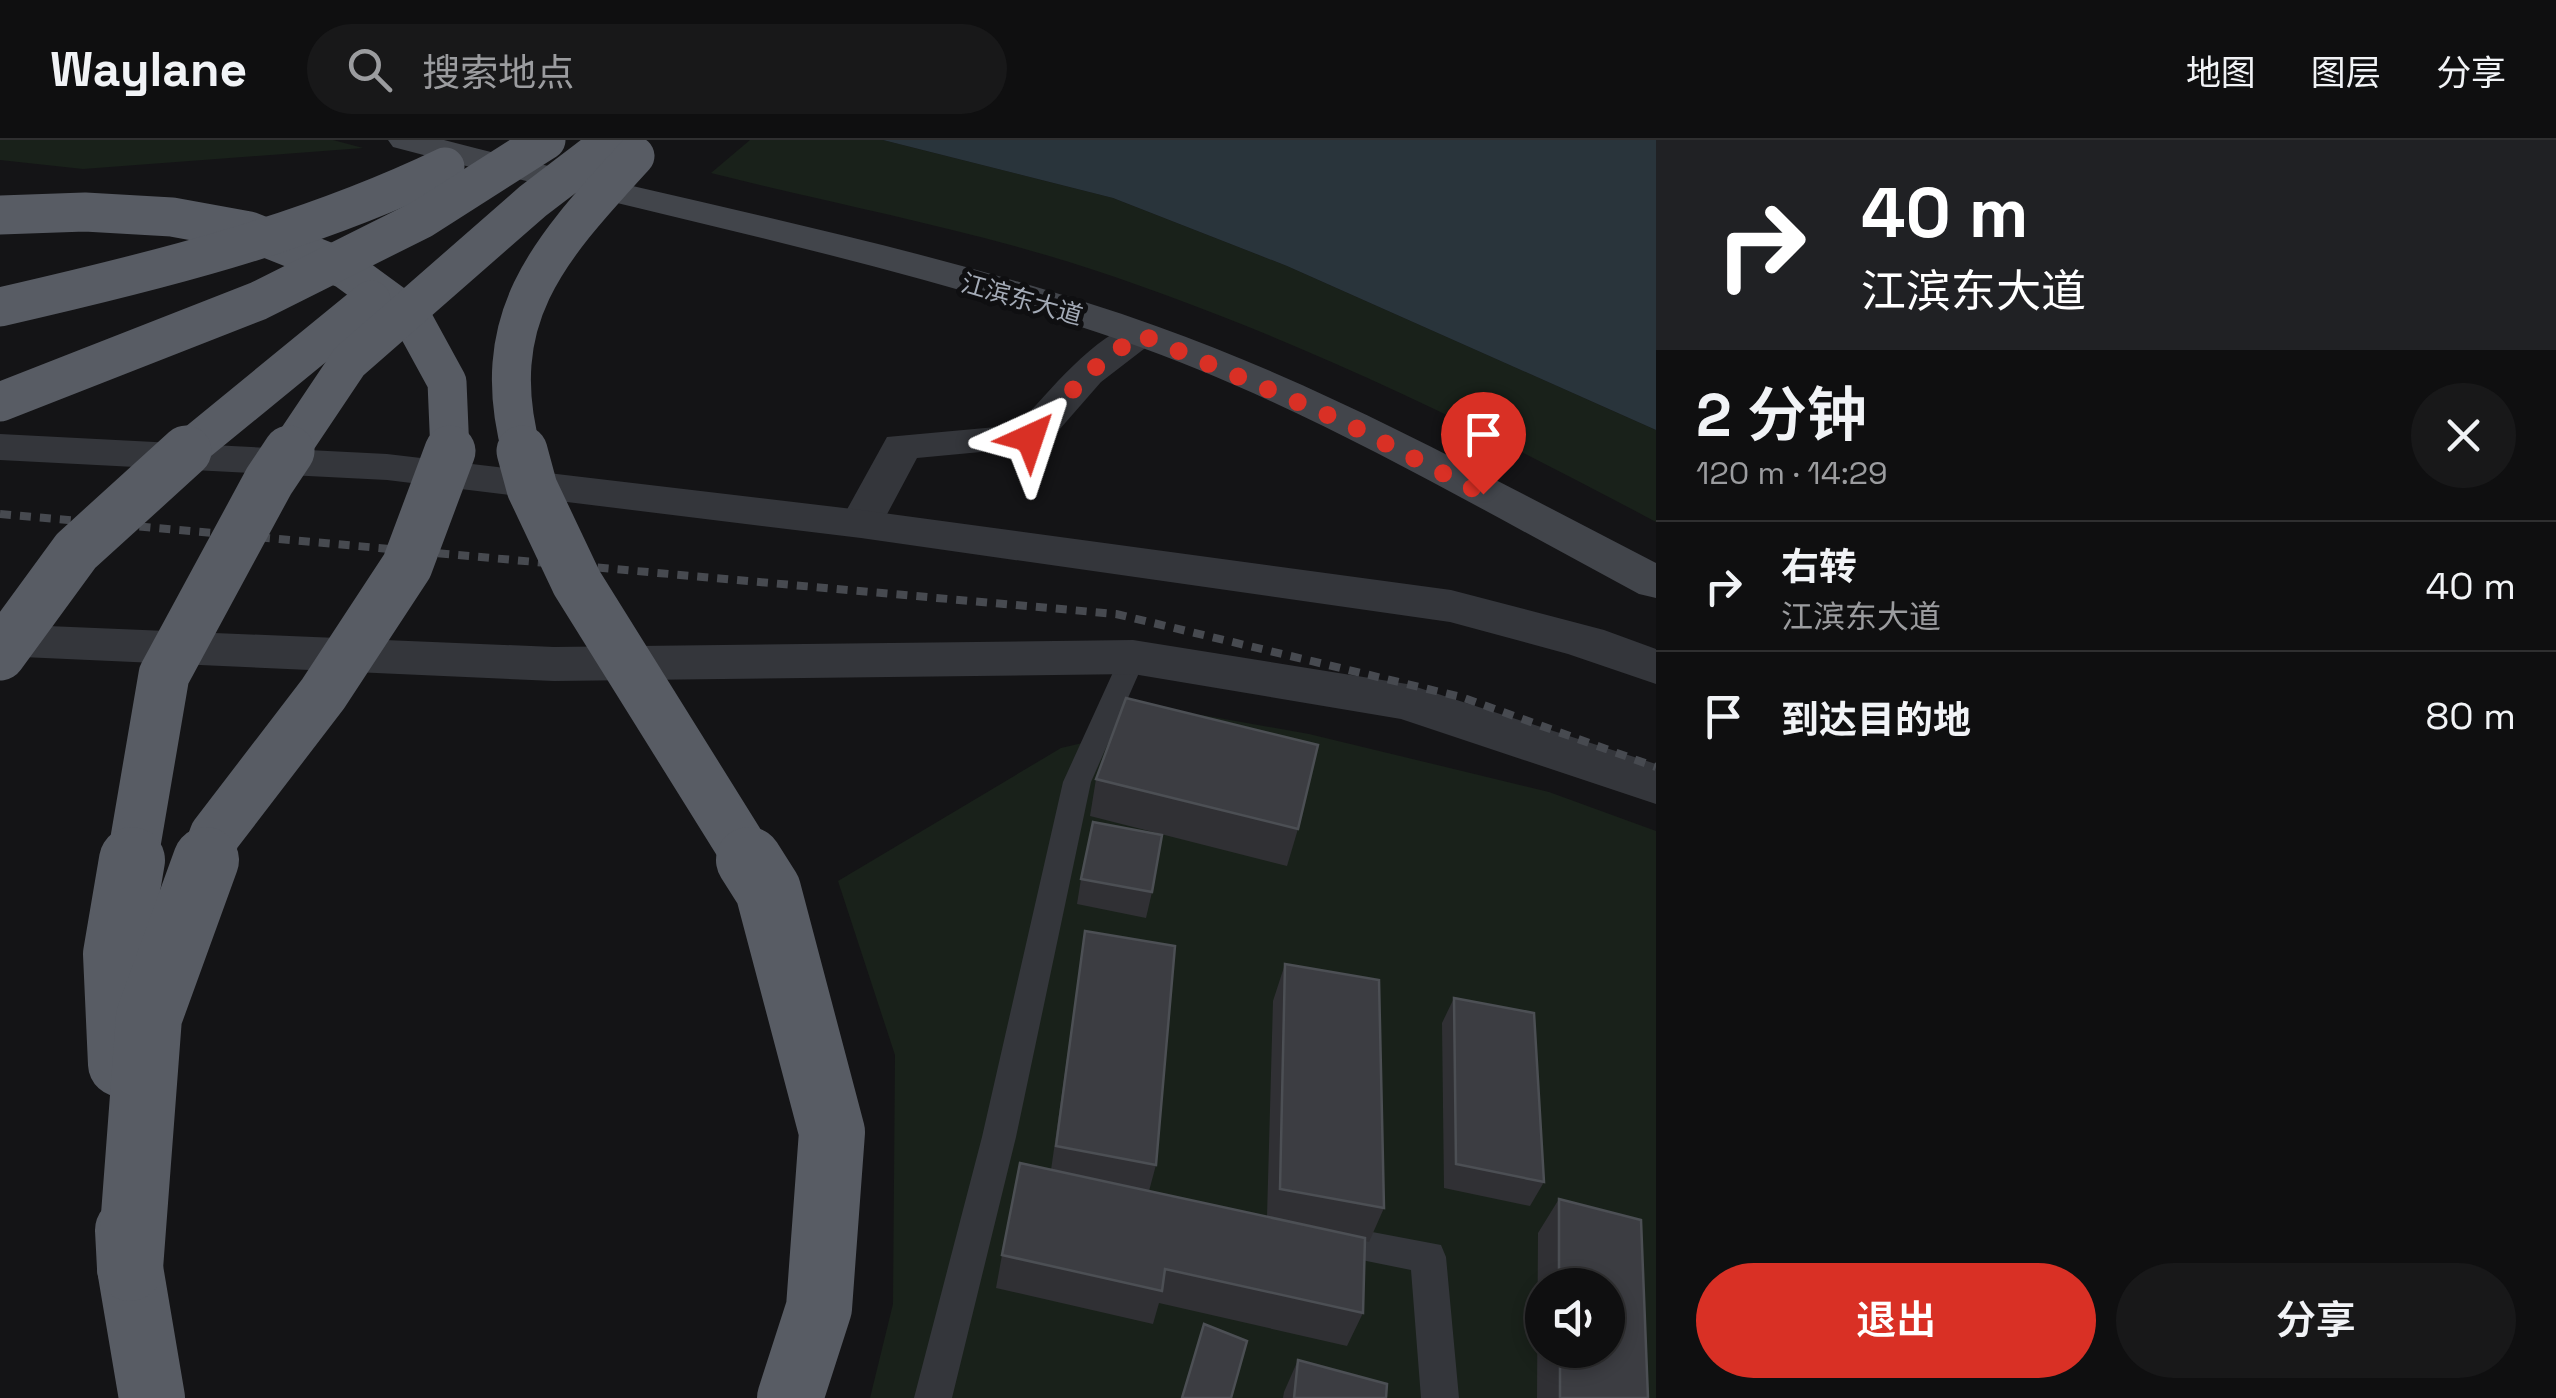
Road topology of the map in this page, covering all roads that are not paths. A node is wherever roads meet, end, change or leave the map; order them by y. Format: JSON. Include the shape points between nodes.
{"nodes":[{"id":1,"x":405,"y":140,"type":"edge"},
{"id":2,"x":496,"y":140,"type":"edge"},
{"id":3,"x":526,"y":140,"type":"edge"},
{"id":4,"x":546,"y":140,"type":"edge"},
{"id":5,"x":567,"y":140,"type":"edge"},
{"id":6,"x":613,"y":140,"type":"edge"},
{"id":7,"x":649,"y":140,"type":"edge"},
{"id":8,"x":0,"y":216,"type":"edge"},
{"id":9,"x":0,"y":307,"type":"edge"},
{"id":10,"x":1139,"y":334,"type":"junction"},
{"id":11,"x":0,"y":402,"type":"edge"},
{"id":12,"x":0,"y":447,"type":"edge"},
{"id":13,"x":861,"y":524,"type":"junction"},
{"id":14,"x":1656,"y":547,"type":"edge"},
{"id":15,"x":1656,"y":584,"type":"edge"},
{"id":16,"x":0,"y":640,"type":"edge"},
{"id":17,"x":0,"y":655,"type":"edge"},
{"id":18,"x":1133,"y":657,"type":"junction"},
{"id":19,"x":1656,"y":667,"type":"edge"},
{"id":20,"x":1656,"y":784,"type":"edge"},
{"id":21,"x":1296,"y":1234,"type":"edge"},
{"id":22,"x":130,"y":1268,"type":"junction"},
{"id":23,"x":152,"y":1398,"type":"edge"},
{"id":24,"x":790,"y":1398,"type":"edge"},
{"id":25,"x":932,"y":1398,"type":"edge"},
{"id":26,"x":1440,"y":1398,"type":"edge"}],
"edges":[{"from":1,"to":10,"type":"main road","name":"江滨东大道","via":[[985,287]]},
{"from":2,"to":9,"type":"highway","bridge":true,"via":[[405,188],[194,262]]},
{"from":3,"to":14,"type":"main road","via":[[1117,298],[1300,371]]},
{"from":4,"to":11,"type":"highway","bridge":true,"via":[[422,219],[258,302]]},
{"from":5,"to":17,"type":"highway","bridge":true,"via":[[206,433],[76,552]]},
{"from":6,"to":22,"type":"highway","bridge":true,"via":[[349,362],[270,481],[164,675],[116,954]]},
{"from":7,"to":24,"type":"highway","bridge":true,"via":[[564,233],[523,303],[514,422],[532,488],[577,583],[768,890],[832,1132],[819,1308]]},
{"from":8,"to":22,"type":"highway","bridge":true,"via":[[172,217],[248,231],[345,269],[412,318],[447,382],[450,457],[407,566],[324,694],[214,835],[149,1018]]},
{"from":10,"to":13,"type":"street","via":[[1087,374],[1030,438],[902,446]]},
{"from":10,"to":15,"type":"main road","name":"江滨东大道","via":[[1344,422]]},
{"from":12,"to":13,"type":"street","via":[[387,467]]},
{"from":13,"to":19,"type":"street","via":[[1451,606]]},
{"from":16,"to":18,"type":"street","via":[[554,664]]},
{"from":18,"to":20,"type":"street","via":[[1407,702]]},
{"from":18,"to":25,"type":"lane","via":[[1077,782],[1004,1180]]},
{"from":21,"to":26,"type":"lane","via":[[1428,1257]]},
{"from":22,"to":23,"type":"highway","bridge":true}]}
